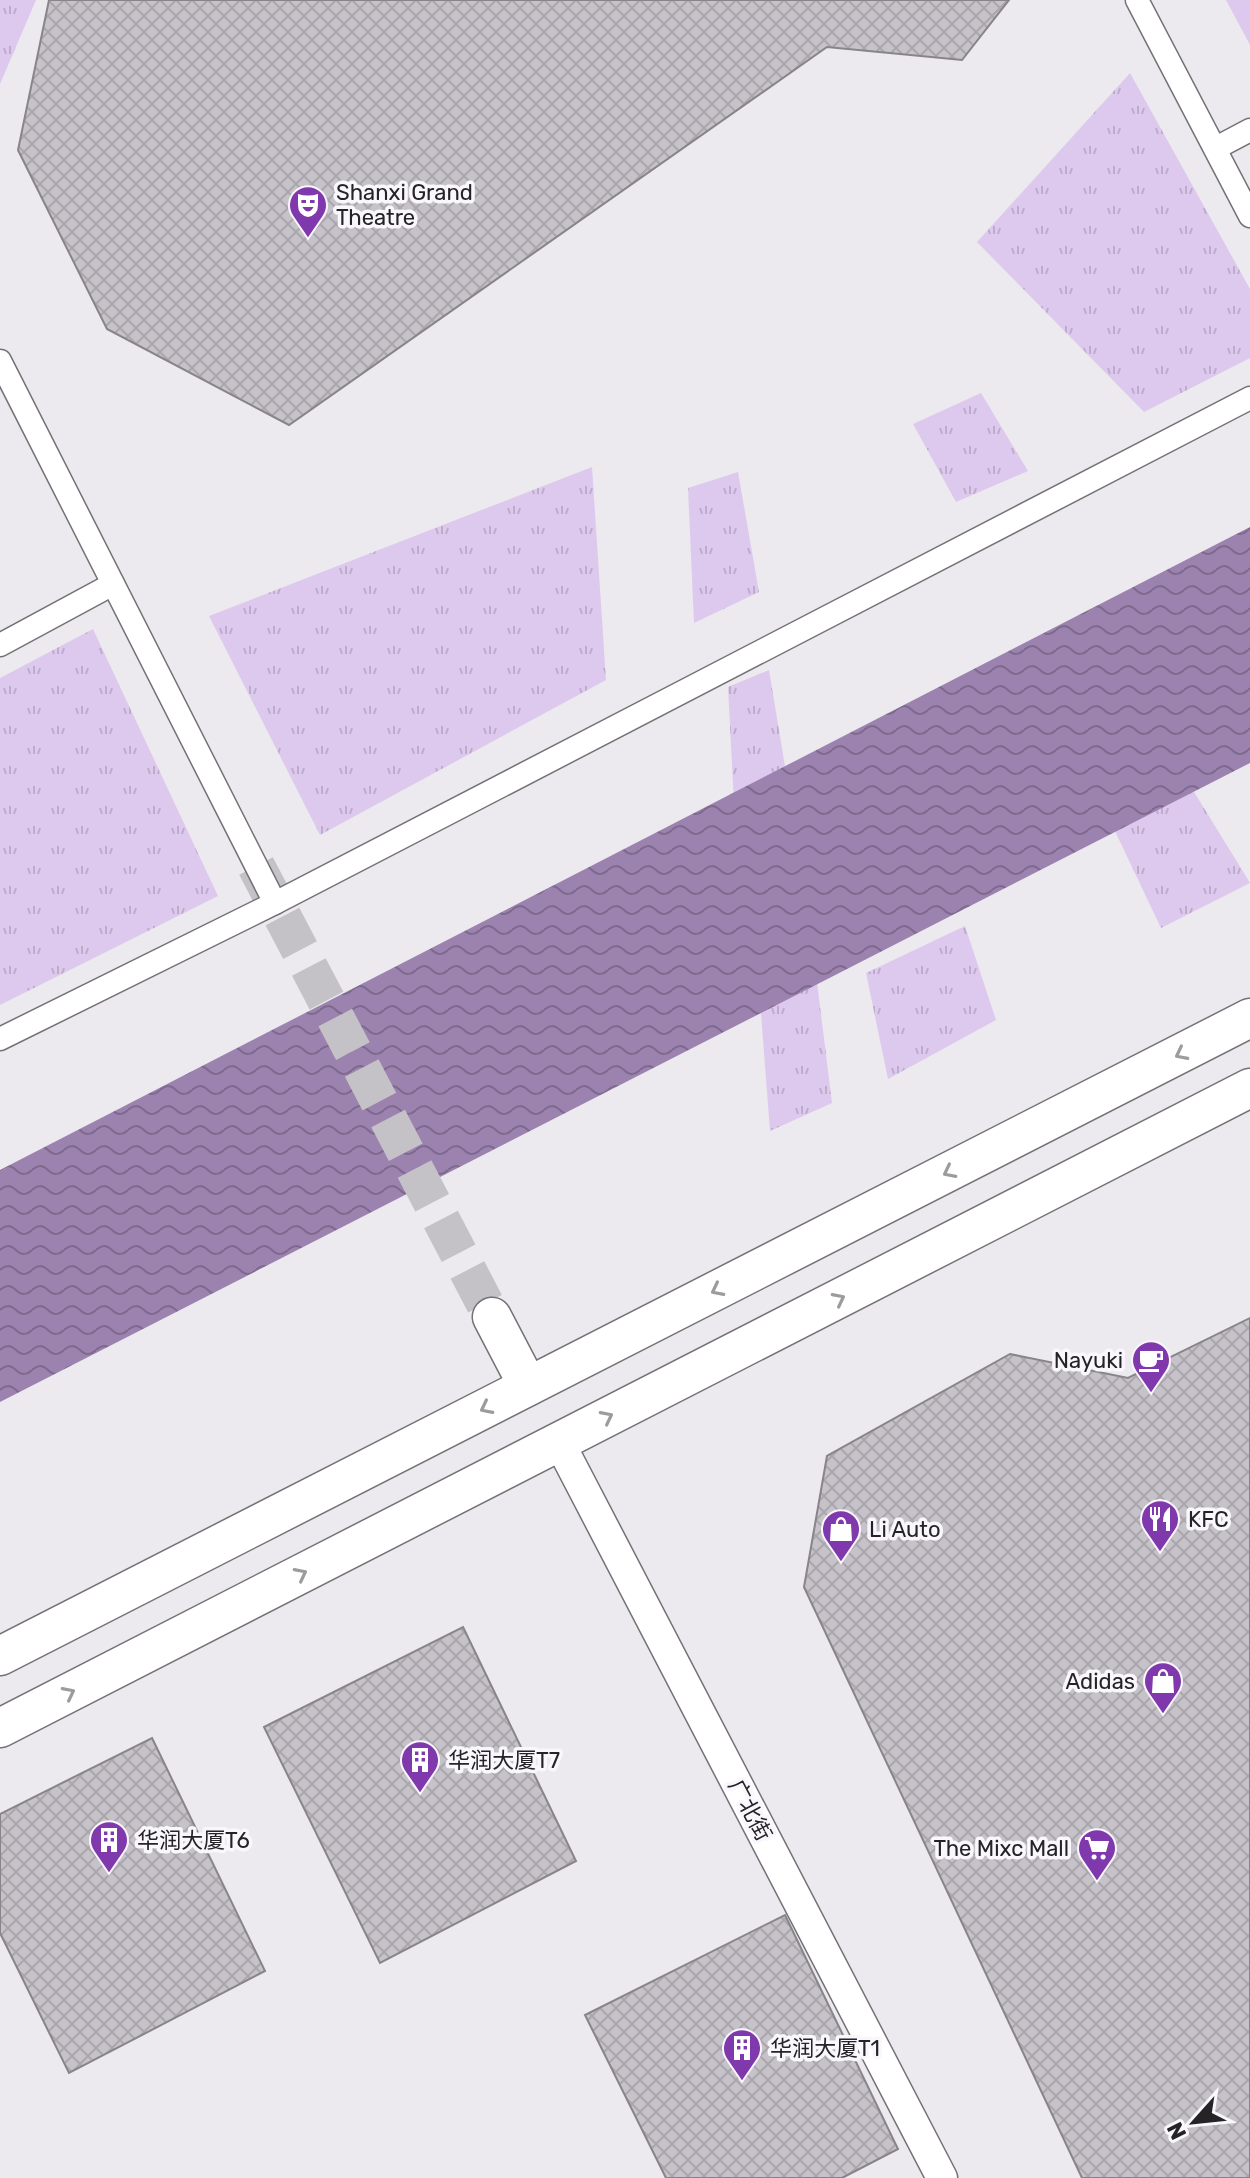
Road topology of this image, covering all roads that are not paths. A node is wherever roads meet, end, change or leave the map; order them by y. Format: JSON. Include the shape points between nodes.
{"nodes":[{"id":1,"x":1137,"y":0,"type":"edge"},
{"id":2,"x":1250,"y":130,"type":"edge"},
{"id":3,"x":1216,"y":148,"type":"dead end"},
{"id":4,"x":1250,"y":216,"type":"edge"},
{"id":5,"x":0,"y":361,"type":"edge"},
{"id":6,"x":1250,"y":398,"type":"edge"},
{"id":7,"x":113,"y":584,"type":"dead end"},
{"id":8,"x":0,"y":645,"type":"edge"},
{"id":9,"x":275,"y":903,"type":"junction"},
{"id":10,"x":1250,"y":1018,"type":"edge"},
{"id":11,"x":0,"y":1039,"type":"edge"},
{"id":12,"x":1250,"y":1088,"type":"edge"},
{"id":13,"x":492,"y":1317,"type":"tunnel mouth"},
{"id":14,"x":528,"y":1386,"type":"junction"},
{"id":15,"x":559,"y":1442,"type":"junction"},
{"id":16,"x":0,"y":1656,"type":"edge"},
{"id":17,"x":0,"y":1728,"type":"edge"},
{"id":18,"x":942,"y":2178,"type":"edge"}],
"edges":[{"from":1,"to":4,"type":"street"},
{"from":2,"to":3,"type":"street"},
{"from":5,"to":9,"type":"street"},
{"from":6,"to":9,"type":"street"},
{"from":7,"to":8,"type":"street"},
{"from":9,"to":11,"type":"street"},
{"from":10,"to":14,"type":"street","one_way":true},
{"from":15,"to":12,"type":"street","one_way":true},
{"from":13,"to":14,"type":"street"},
{"from":14,"to":16,"type":"street","one_way":true},
{"from":17,"to":15,"type":"street","one_way":true},
{"from":15,"to":18,"type":"street","name":"广北街"}]}
